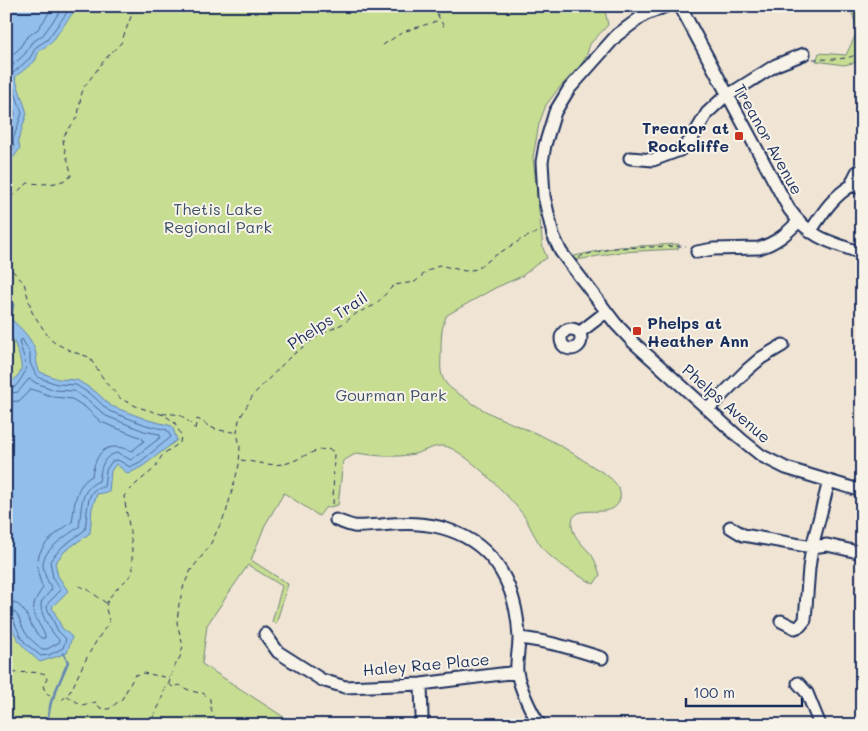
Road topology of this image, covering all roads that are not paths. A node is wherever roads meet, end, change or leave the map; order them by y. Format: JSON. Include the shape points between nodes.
{"nodes":[{"id":1,"x":680,"y":6,"type":"edge"},
{"id":2,"x":659,"y":7,"type":"edge"},
{"id":3,"x":808,"y":56,"type":"road end"},
{"id":4,"x":727,"y":96,"type":"junction"},
{"id":5,"x":630,"y":158,"type":"dead end"},
{"id":6,"x":862,"y":170,"type":"edge"},
{"id":7,"x":858,"y":186,"type":"edge"},
{"id":8,"x":798,"y":222,"type":"junction"},
{"id":9,"x":810,"y":232,"type":"junction"},
{"id":10,"x":697,"y":252,"type":"dead end"},
{"id":11,"x":862,"y":252,"type":"edge"},
{"id":12,"x":606,"y":312,"type":"junction"},
{"id":13,"x":579,"y":333,"type":"dead end"},
{"id":14,"x":784,"y":346,"type":"dead end"},
{"id":15,"x":708,"y":409,"type":"junction"},
{"id":16,"x":829,"y":481,"type":"junction"},
{"id":17,"x":862,"y":491,"type":"edge"},
{"id":18,"x":336,"y":520,"type":"dead end"},
{"id":19,"x":730,"y":527,"type":"dead end"},
{"id":20,"x":812,"y":547,"type":"junction"},
{"id":21,"x":862,"y":553,"type":"edge"},
{"id":22,"x":781,"y":621,"type":"dead end"},
{"id":23,"x":265,"y":634,"type":"dead end"},
{"id":24,"x":519,"y":638,"type":"junction"},
{"id":25,"x":602,"y":658,"type":"dead end"},
{"id":26,"x":517,"y":672,"type":"junction"},
{"id":27,"x":798,"y":683,"type":"dead end"},
{"id":28,"x":421,"y":684,"type":"junction"},
{"id":29,"x":419,"y":725,"type":"edge"},
{"id":30,"x":540,"y":725,"type":"edge"},
{"id":31,"x":820,"y":725,"type":"edge"}],
"edges":[{"from":1,"to":4,"type":"street","name":"Treanor Avenue"},
{"from":2,"to":12,"type":"street","name":"Phelps Avenue","via":[[618,35],[568,89],[555,112],[545,144],[542,162],[544,196],[550,227],[561,252]]},
{"from":3,"to":4,"type":"street","via":[[776,65]]},
{"from":4,"to":5,"type":"street","via":[[707,113],[691,140],[680,150],[654,160]]},
{"from":4,"to":8,"type":"street","name":"Treanor Avenue"},
{"from":6,"to":7,"type":"street","via":[[854,176]]},
{"from":7,"to":9,"type":"street","via":[[841,191]]},
{"from":8,"to":9,"type":"street","name":"Treanor Avenue"},
{"from":8,"to":10,"type":"street","via":[[766,246]]},
{"from":9,"to":11,"type":"street","name":"Treanor Avenue"},
{"from":12,"to":13,"type":"street"},
{"from":12,"to":15,"type":"street","name":"Phelps Avenue","via":[[634,343]]},
{"from":14,"to":15,"type":"street","via":[[746,370]]},
{"from":15,"to":16,"type":"street","name":"Phelps Avenue","via":[[762,456],[786,468]]},
{"from":16,"to":17,"type":"street","name":"Phelps Avenue"},
{"from":16,"to":20,"type":"street"},
{"from":18,"to":24,"type":"street","via":[[356,526],[431,525],[467,537],[485,550],[506,578]]},
{"from":19,"to":20,"type":"street","via":[[743,535]]},
{"from":20,"to":21,"type":"street","via":[[827,545]]},
{"from":20,"to":22,"type":"street","via":[[805,620],[795,628]]},
{"from":23,"to":28,"type":"street","name":"Haley Rae Place","via":[[278,652],[322,680],[345,687]]},
{"from":24,"to":25,"type":"street","via":[[563,645]]},
{"from":24,"to":26,"type":"street"},
{"from":26,"to":28,"type":"street","name":"Haley Rae Place"},
{"from":26,"to":30,"type":"street","via":[[531,712]]},
{"from":27,"to":31,"type":"street","via":[[808,693]]},
{"from":28,"to":29,"type":"street","via":[[422,717]]}]}
